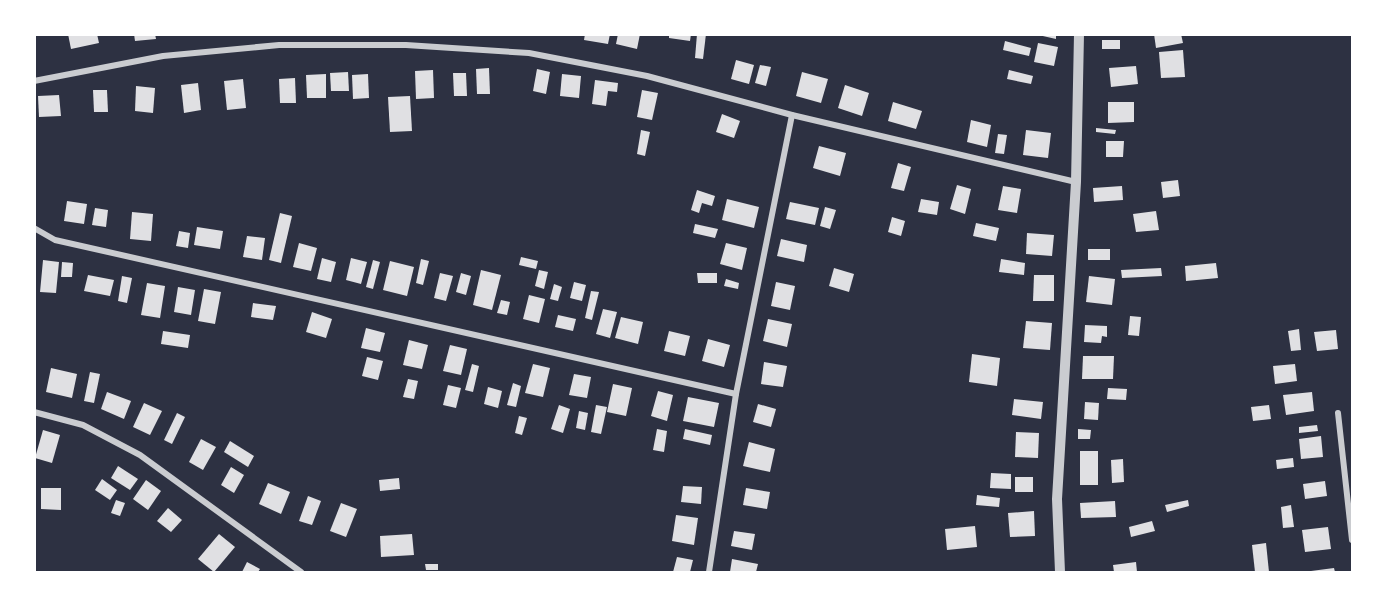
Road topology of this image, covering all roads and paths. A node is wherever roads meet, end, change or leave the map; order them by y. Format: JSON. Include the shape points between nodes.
{"nodes":[{"id":1,"x":1079,"y":34,"type":"edge"},
{"id":2,"x":34,"y":81,"type":"edge"},
{"id":3,"x":792,"y":115,"type":"junction"},
{"id":4,"x":1076,"y":182,"type":"junction"},
{"id":5,"x":34,"y":228,"type":"edge"},
{"id":6,"x":736,"y":394,"type":"junction"},
{"id":7,"x":34,"y":412,"type":"edge"},
{"id":8,"x":1338,"y":413,"type":"dead end"},
{"id":9,"x":1353,"y":540,"type":"edge"},
{"id":10,"x":301,"y":573,"type":"edge"},
{"id":11,"x":709,"y":573,"type":"edge"},
{"id":12,"x":1060,"y":573,"type":"edge"}],
"edges":[{"from":1,"to":4,"type":"street"},
{"from":2,"to":3,"type":"street","via":[[163,56],[279,45],[406,45],[529,53],[647,76]]},
{"from":3,"to":4,"type":"street"},
{"from":3,"to":6,"type":"street"},
{"from":4,"to":12,"type":"street","via":[[1057,499]]},
{"from":5,"to":6,"type":"street","via":[[55,240]]},
{"from":6,"to":11,"type":"street"},
{"from":7,"to":10,"type":"street","via":[[83,425],[140,455]]},
{"from":8,"to":9,"type":"street"}]}
